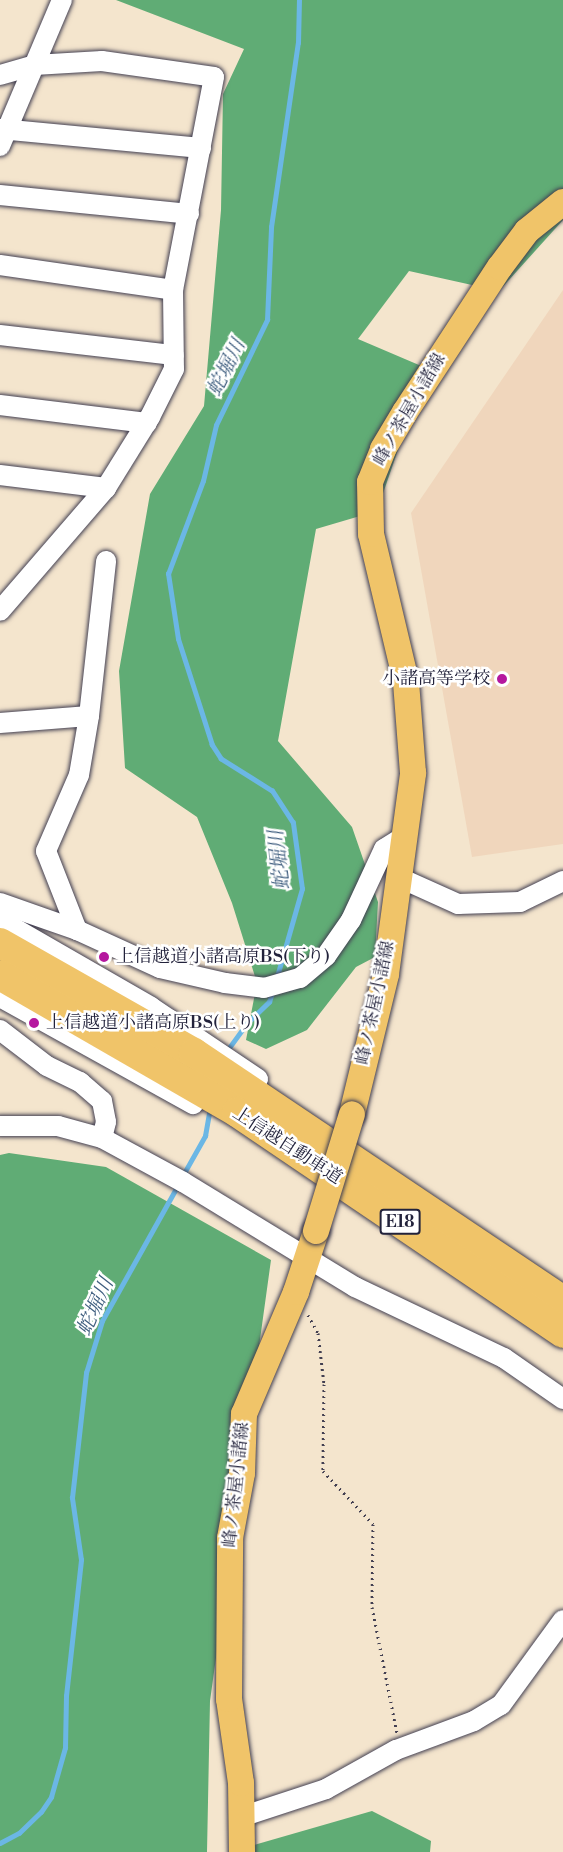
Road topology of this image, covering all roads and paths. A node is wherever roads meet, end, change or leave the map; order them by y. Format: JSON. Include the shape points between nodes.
{"nodes":[{"id":1,"x":62,"y":0,"type":"edge"},
{"id":2,"x":34,"y":65,"type":"junction"},
{"id":3,"x":0,"y":75,"type":"edge"},
{"id":4,"x":2,"y":134,"type":"edge"},
{"id":5,"x":201,"y":148,"type":"junction"},
{"id":6,"x":0,"y":195,"type":"edge"},
{"id":7,"x":563,"y":202,"type":"edge"},
{"id":8,"x":189,"y":214,"type":"junction"},
{"id":9,"x":0,"y":265,"type":"edge"},
{"id":10,"x":173,"y":290,"type":"junction"},
{"id":11,"x":0,"y":335,"type":"edge"},
{"id":12,"x":174,"y":355,"type":"junction"},
{"id":13,"x":0,"y":405,"type":"edge"},
{"id":14,"x":147,"y":423,"type":"junction"},
{"id":15,"x":0,"y":475,"type":"edge"},
{"id":16,"x":106,"y":488,"type":"junction"},
{"id":17,"x":106,"y":561,"type":"dead end"},
{"id":18,"x":0,"y":611,"type":"edge"},
{"id":19,"x":89,"y":716,"type":"junction"},
{"id":20,"x":0,"y":723,"type":"edge"},
{"id":21,"x":405,"y":836,"type":"junction"},
{"id":22,"x":398,"y":877,"type":"junction"},
{"id":23,"x":563,"y":881,"type":"edge"},
{"id":24,"x":0,"y":903,"type":"edge"},
{"id":25,"x":0,"y":920,"type":"edge"},
{"id":26,"x":77,"y":930,"type":"junction"},
{"id":27,"x":0,"y":944,"type":"edge"},
{"id":28,"x":0,"y":975,"type":"edge"},
{"id":29,"x":0,"y":997,"type":"edge"},
{"id":30,"x":0,"y":1030,"type":"edge"},
{"id":31,"x":190,"y":1067,"type":"junction"},
{"id":32,"x":243,"y":1101,"type":"junction"},
{"id":33,"x":0,"y":1126,"type":"edge"},
{"id":34,"x":102,"y":1138,"type":"junction"},
{"id":35,"x":308,"y":1260,"type":"junction"},
{"id":36,"x":296,"y":1292,"type":"junction"},
{"id":37,"x":563,"y":1301,"type":"edge"},
{"id":38,"x":563,"y":1334,"type":"edge"},
{"id":39,"x":563,"y":1400,"type":"edge"},
{"id":40,"x":563,"y":1620,"type":"edge"},
{"id":41,"x":400,"y":1749,"type":"junction"},
{"id":42,"x":241,"y":1817,"type":"junction"},
{"id":43,"x":242,"y":1852,"type":"edge"}],
"edges":[{"from":1,"to":2,"type":"street"},
{"from":2,"to":3,"type":"street"},
{"from":2,"to":4,"type":"street"},
{"from":2,"to":5,"type":"street","via":[[102,61],[214,77]]},
{"from":4,"to":5,"type":"street"},
{"from":5,"to":8,"type":"street"},
{"from":6,"to":8,"type":"street"},
{"from":7,"to":21,"type":"main road","name":"峰ノ茶屋小諸線","via":[[527,231],[500,267],[405,412],[370,482],[371,534],[406,681],[412,726],[413,773]]},
{"from":8,"to":10,"type":"street"},
{"from":9,"to":10,"type":"street"},
{"from":10,"to":12,"type":"street"},
{"from":11,"to":12,"type":"street"},
{"from":12,"to":14,"type":"street","via":[[174,369]]},
{"from":13,"to":14,"type":"street"},
{"from":14,"to":16,"type":"street"},
{"from":15,"to":16,"type":"street"},
{"from":16,"to":18,"type":"street"},
{"from":17,"to":19,"type":"street"},
{"from":19,"to":20,"type":"street"},
{"from":19,"to":26,"type":"street","via":[[79,775],[46,851]]},
{"from":21,"to":22,"type":"main road","name":"峰ノ茶屋小諸線"},
{"from":21,"to":26,"type":"street","via":[[384,849],[351,920],[326,956],[300,978],[264,988],[225,983],[160,968]]},
{"from":22,"to":23,"type":"street","via":[[458,904],[520,902]]},
{"from":22,"to":35,"type":"main road","name":"峰ノ茶屋小諸線","bridge":true,"via":[[386,974],[351,1114]]},
{"from":24,"to":26,"type":"street"},
{"from":25,"to":31,"type":"street","via":[[67,956]]},
{"from":27,"to":31,"type":"highway","name":"上信越自動車道","number":"E18"},
{"from":28,"to":31,"type":"highway","name":"上信越自動車道","number":"E18"},
{"from":29,"to":31,"type":"street"},
{"from":30,"to":34,"type":"street","via":[[47,1066],[80,1082],[102,1101],[106,1122]]},
{"from":31,"to":32,"type":"highway","name":"上信越自動車道","number":"E18"},
{"from":31,"to":32,"type":"street"},
{"from":32,"to":37,"type":"highway","name":"上信越自動車道","number":"E18","via":[[324,1139]]},
{"from":32,"to":38,"type":"highway","name":"上信越自動車道","number":"E18","via":[[416,1233]]},
{"from":33,"to":34,"type":"street","via":[[58,1126]]},
{"from":34,"to":35,"type":"street"},
{"from":35,"to":36,"type":"main road","name":"峰ノ茶屋小諸線"},
{"from":35,"to":39,"type":"street","via":[[504,1358]]},
{"from":36,"to":41,"type":"path","via":[[318,1333],[324,1384],[323,1471],[373,1524],[372,1607]]},
{"from":36,"to":42,"type":"main road","name":"峰ノ茶屋小諸線","via":[[244,1414],[242,1473],[230,1538],[229,1699]]},
{"from":40,"to":41,"type":"street","via":[[501,1705],[453,1731]]},
{"from":41,"to":42,"type":"street","via":[[326,1789]]},
{"from":42,"to":43,"type":"main road","name":"峰ノ茶屋小諸線"}]}
